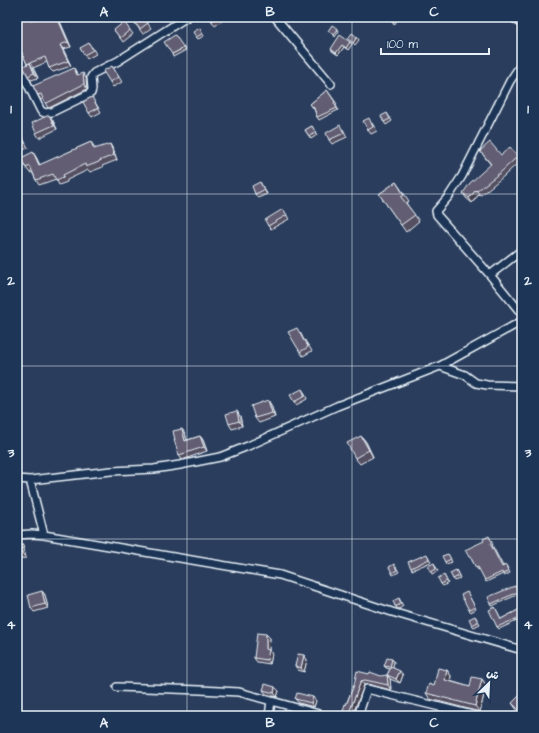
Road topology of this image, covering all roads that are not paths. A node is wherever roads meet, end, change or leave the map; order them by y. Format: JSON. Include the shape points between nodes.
{"nodes":[{"id":1,"x":25,"y":17,"type":"edge"},
{"id":2,"x":187,"y":17,"type":"edge"},
{"id":3,"x":275,"y":17,"type":"edge"},
{"id":4,"x":512,"y":17,"type":"edge"},
{"id":5,"x":17,"y":22,"type":"edge"},
{"id":6,"x":522,"y":24,"type":"edge"},
{"id":7,"x":17,"y":63,"type":"edge"},
{"id":8,"x":522,"y":63,"type":"edge"},
{"id":9,"x":330,"y":84,"type":"dead end"},
{"id":10,"x":522,"y":250,"type":"edge"},
{"id":11,"x":490,"y":275,"type":"junction"},
{"id":12,"x":522,"y":314,"type":"edge"},
{"id":13,"x":522,"y":321,"type":"edge"},
{"id":14,"x":440,"y":366,"type":"junction"},
{"id":15,"x":522,"y":386,"type":"edge"},
{"id":16,"x":17,"y":479,"type":"edge"},
{"id":17,"x":30,"y":480,"type":"junction"},
{"id":18,"x":44,"y":535,"type":"junction"},
{"id":19,"x":17,"y":536,"type":"edge"},
{"id":20,"x":522,"y":650,"type":"edge"},
{"id":21,"x":117,"y":687,"type":"dead end"},
{"id":22,"x":271,"y":701,"type":"junction"},
{"id":23,"x":269,"y":716,"type":"edge"},
{"id":24,"x":326,"y":716,"type":"edge"},
{"id":25,"x":358,"y":716,"type":"edge"},
{"id":26,"x":476,"y":716,"type":"edge"}],
"edges":[{"from":1,"to":5,"type":"street"},
{"from":2,"to":7,"type":"street","via":[[118,61],[94,73],[91,77],[91,92],[52,112],[41,111]]},
{"from":3,"to":9,"type":"street"},
{"from":4,"to":6,"type":"street"},
{"from":8,"to":11,"type":"street","via":[[510,81],[462,176],[450,196],[436,211]]},
{"from":10,"to":11,"type":"street"},
{"from":11,"to":12,"type":"street"},
{"from":13,"to":14,"type":"street"},
{"from":14,"to":15,"type":"street","via":[[487,385]]},
{"from":14,"to":17,"type":"street","via":[[220,456],[154,469]]},
{"from":16,"to":17,"type":"street"},
{"from":17,"to":18,"type":"street"},
{"from":18,"to":19,"type":"street"},
{"from":18,"to":20,"type":"street","via":[[283,576],[392,612]]},
{"from":21,"to":22,"type":"street","via":[[224,691]]},
{"from":22,"to":23,"type":"street"},
{"from":22,"to":24,"type":"street"},
{"from":25,"to":26,"type":"street","via":[[367,689]]}]}
